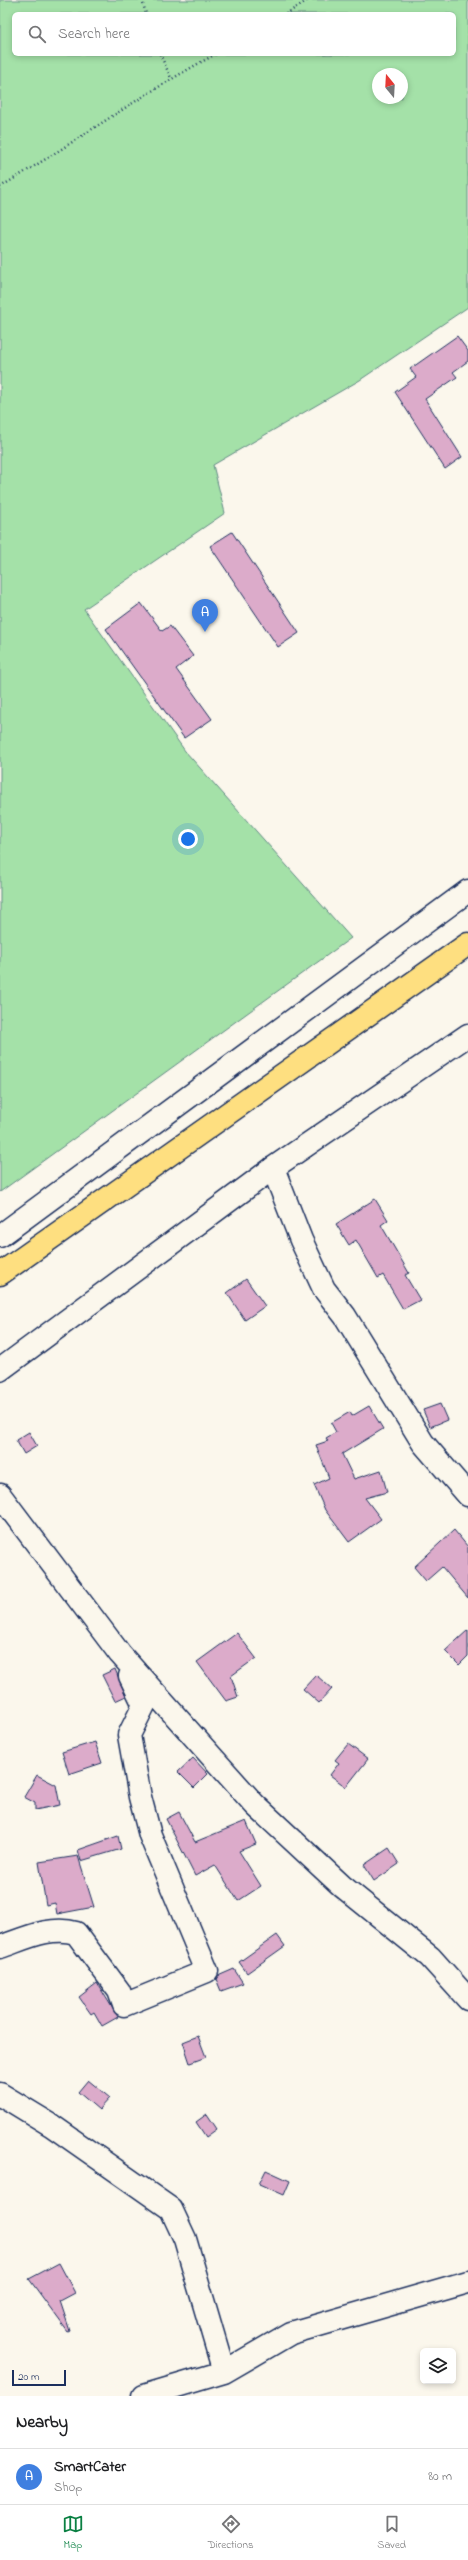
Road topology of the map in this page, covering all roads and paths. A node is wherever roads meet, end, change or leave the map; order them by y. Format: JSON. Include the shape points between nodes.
{"nodes":[{"id":1,"x":142,"y":0,"type":"edge"},
{"id":2,"x":308,"y":0,"type":"edge"},
{"id":3,"x":145,"y":12,"type":"edge"},
{"id":4,"x":289,"y":12,"type":"edge"},
{"id":5,"x":161,"y":56,"type":"edge"},
{"id":6,"x":212,"y":56,"type":"edge"},
{"id":7,"x":171,"y":78,"type":"junction"},
{"id":8,"x":0,"y":187,"type":"edge"},
{"id":9,"x":468,"y":891,"type":"edge"},
{"id":10,"x":468,"y":944,"type":"edge"},
{"id":11,"x":468,"y":1035,"type":"edge"},
{"id":12,"x":273,"y":1168,"type":"junction"},
{"id":13,"x":0,"y":1236,"type":"edge"},
{"id":14,"x":0,"y":1274,"type":"edge"},
{"id":15,"x":0,"y":1370,"type":"edge"},
{"id":16,"x":0,"y":1495,"type":"edge"},
{"id":17,"x":468,"y":1495,"type":"edge"},
{"id":18,"x":120,"y":1654,"type":"junction"},
{"id":19,"x":0,"y":1947,"type":"edge"},
{"id":20,"x":468,"y":1999,"type":"edge"},
{"id":21,"x":0,"y":2094,"type":"edge"},
{"id":22,"x":468,"y":2282,"type":"edge"},
{"id":23,"x":224,"y":2372,"type":"junction"},
{"id":24,"x":143,"y":2396,"type":"edge"}],
"edges":[{"from":1,"to":3,"type":"path"},
{"from":2,"to":4,"type":"path"},
{"from":5,"to":7,"type":"path"},
{"from":6,"to":7,"type":"path"},
{"from":7,"to":8,"type":"path"},
{"from":9,"to":13,"type":"street"},
{"from":10,"to":14,"type":"highway"},
{"from":11,"to":12,"type":"street"},
{"from":12,"to":15,"type":"street"},
{"from":12,"to":17,"type":"street","via":[[301,1240],[324,1289],[345,1316],[422,1443]]},
{"from":16,"to":18,"type":"street"},
{"from":18,"to":19,"type":"street","via":[[144,1705],[129,1735],[150,1835],[207,1971],[124,2005],[119,1991],[76,1933],[54,1930]]},
{"from":18,"to":20,"type":"street","via":[[255,1805],[342,1886],[430,1957]]},
{"from":21,"to":23,"type":"street","via":[[142,2186],[171,2209],[185,2240]]},
{"from":22,"to":23,"type":"street","via":[[291,2333]]},
{"from":23,"to":24,"type":"street"}]}
